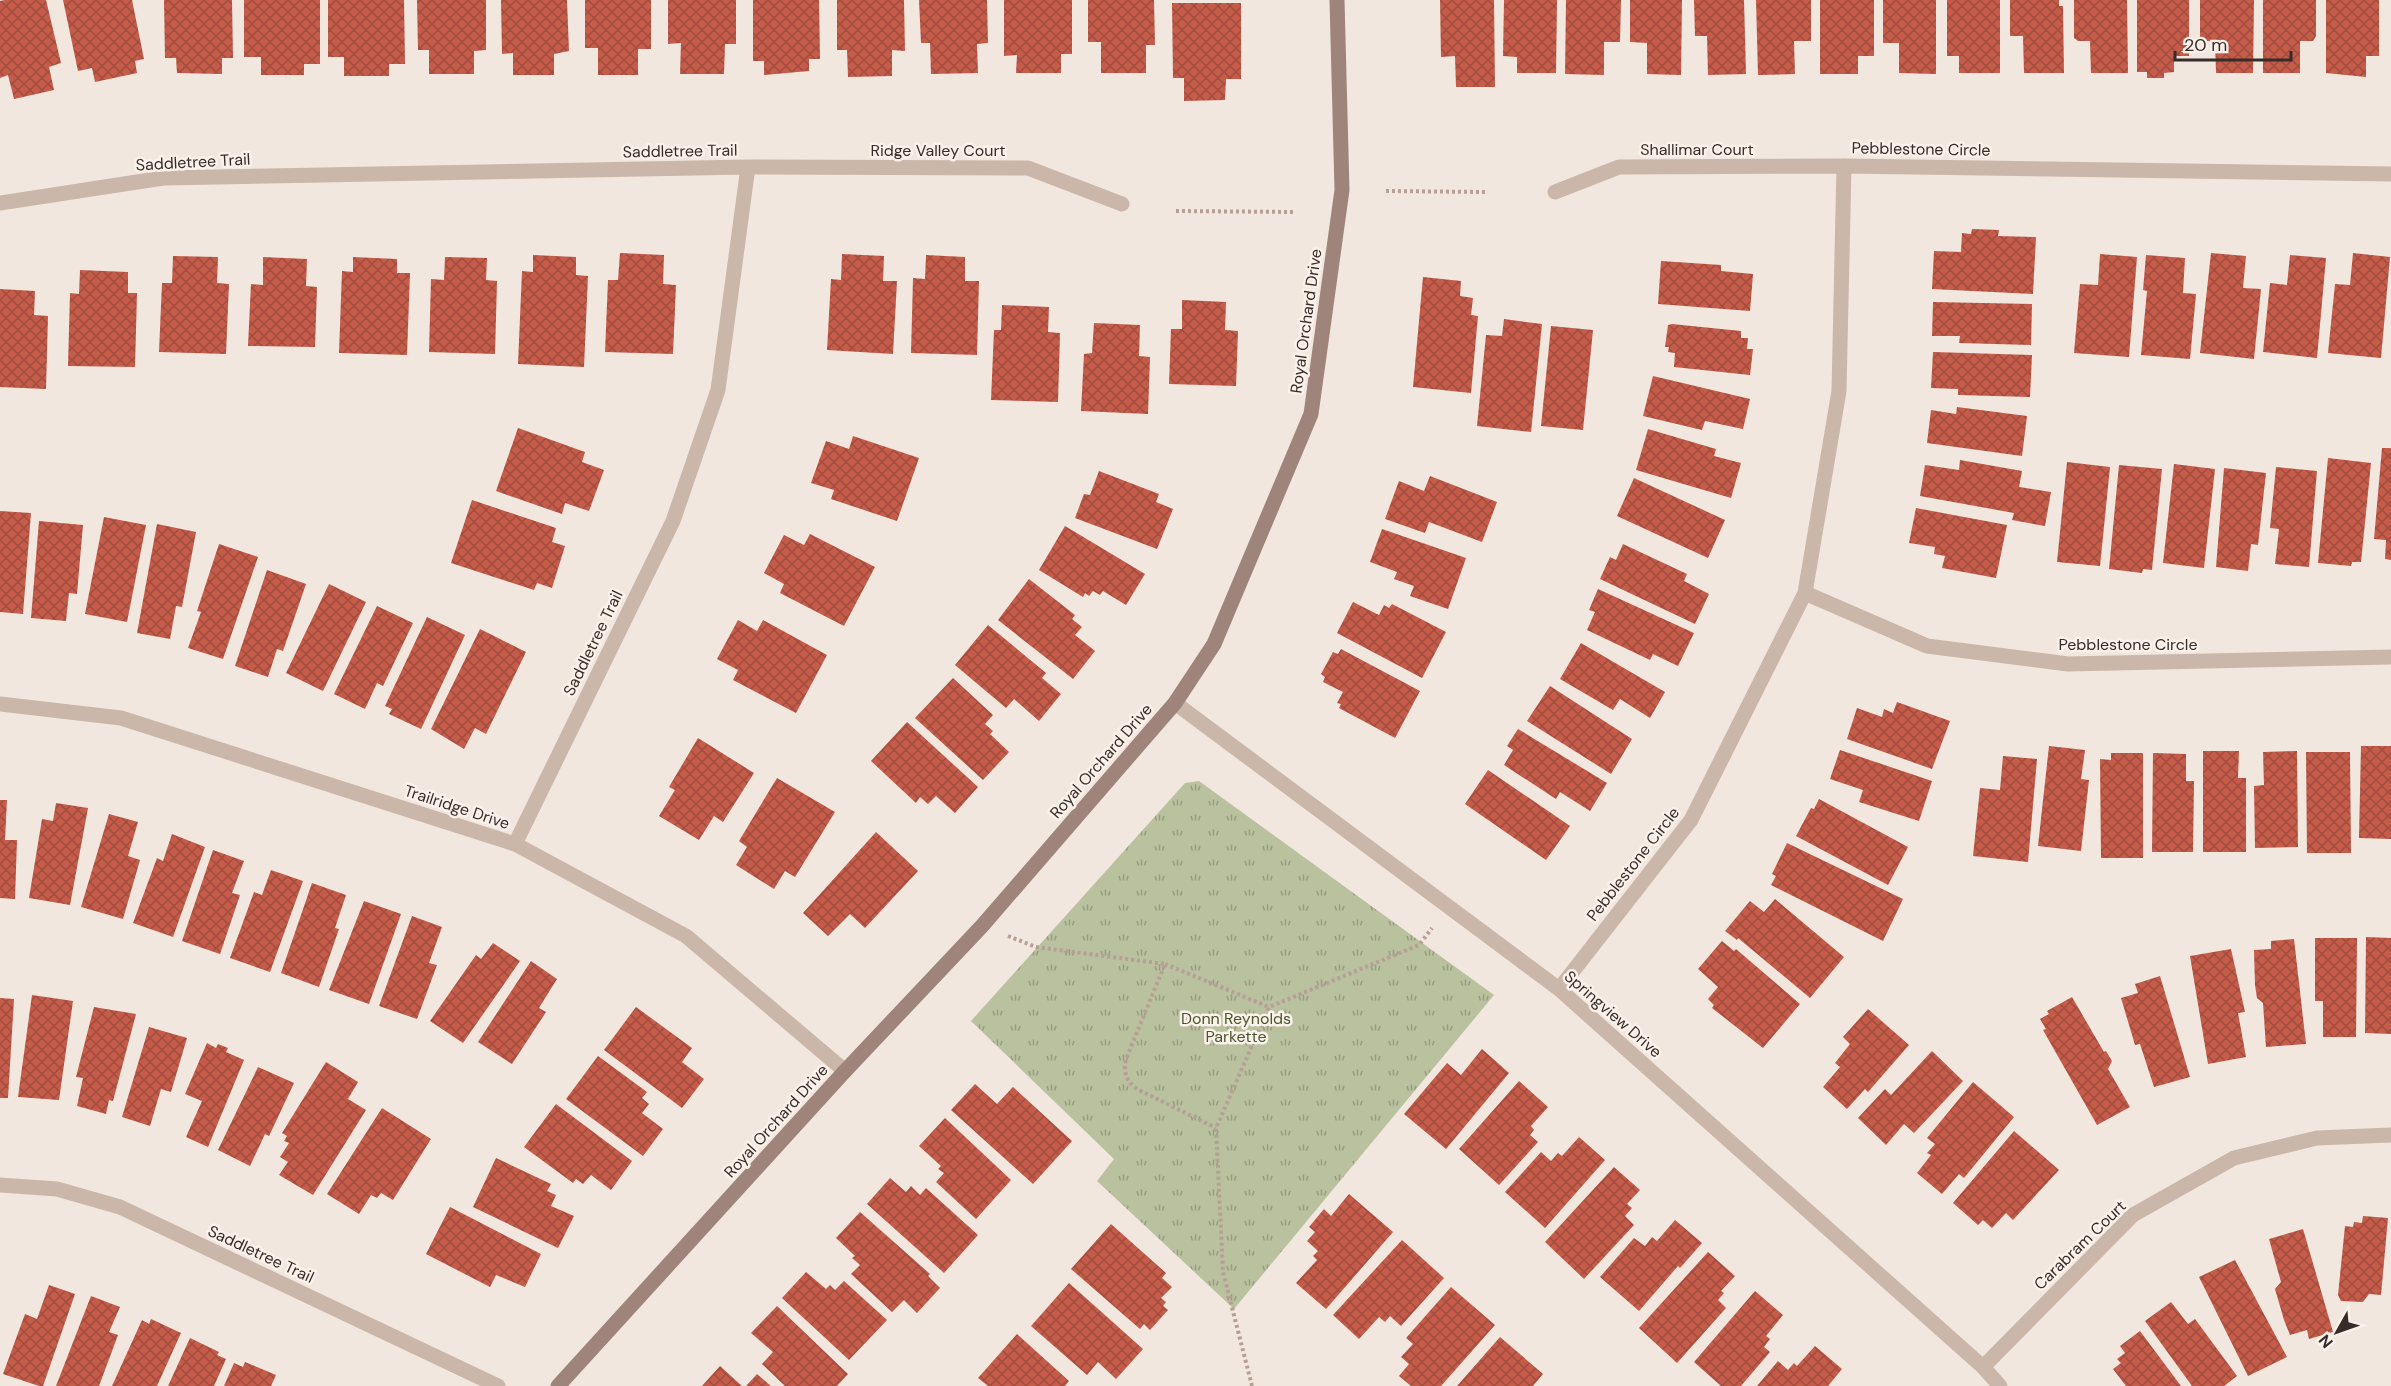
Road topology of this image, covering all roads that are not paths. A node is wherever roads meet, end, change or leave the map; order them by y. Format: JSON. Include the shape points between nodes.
{"nodes":[{"id":1,"x":1337,"y":0,"type":"edge"},
{"id":2,"x":1844,"y":166,"type":"junction"},
{"id":3,"x":748,"y":167,"type":"junction"},
{"id":4,"x":2391,"y":174,"type":"edge"},
{"id":5,"x":1556,"y":192,"type":"dead end"},
{"id":6,"x":0,"y":203,"type":"edge"},
{"id":7,"x":1122,"y":204,"type":"dead end"},
{"id":8,"x":1805,"y":593,"type":"junction"},
{"id":9,"x":2391,"y":657,"type":"edge"},
{"id":10,"x":1175,"y":703,"type":"junction"},
{"id":11,"x":0,"y":704,"type":"edge"},
{"id":12,"x":515,"y":844,"type":"junction"},
{"id":13,"x":1559,"y":989,"type":"junction"},
{"id":14,"x":845,"y":1071,"type":"junction"},
{"id":15,"x":2391,"y":1135,"type":"edge"},
{"id":16,"x":0,"y":1185,"type":"edge"},
{"id":17,"x":1983,"y":1367,"type":"junction"},
{"id":18,"x":498,"y":1386,"type":"edge"},
{"id":19,"x":558,"y":1386,"type":"edge"},
{"id":20,"x":2000,"y":1386,"type":"edge"}],
"edges":[{"from":1,"to":10,"type":"street","name":"Royal Orchard Drive","via":[[1342,190],[1311,414],[1214,644]]},
{"from":2,"to":4,"type":"street","name":"Pebblestone Circle"},
{"from":2,"to":5,"type":"street","name":"Shallimar Court","via":[[1619,167]]},
{"from":2,"to":8,"type":"street","name":"Pebblestone Circle","via":[[1839,391]]},
{"from":3,"to":6,"type":"street","name":"Saddletree Trail","via":[[163,178]]},
{"from":3,"to":7,"type":"street","name":"Ridge Valley Court","via":[[1028,168]]},
{"from":3,"to":12,"type":"street","name":"Saddletree Trail","via":[[717,390],[673,521]]},
{"from":8,"to":9,"type":"street","name":"Pebblestone Circle","via":[[1927,646],[2068,664]]},
{"from":8,"to":13,"type":"street","name":"Pebblestone Circle","via":[[1692,820]]},
{"from":10,"to":13,"type":"street","name":"Springview Drive"},
{"from":10,"to":14,"type":"street","name":"Royal Orchard Drive","via":[[982,926]]},
{"from":11,"to":12,"type":"street","name":"Trailridge Drive","via":[[121,718]]},
{"from":12,"to":14,"type":"street","name":"Trailridge Drive","via":[[686,936]]},
{"from":13,"to":17,"type":"street","name":"Springview Drive"},
{"from":14,"to":19,"type":"street","name":"Royal Orchard Drive"},
{"from":15,"to":17,"type":"street","name":"Carabram Court","via":[[2317,1138],[2234,1158],[2133,1215]]},
{"from":16,"to":18,"type":"street","name":"Saddletree Trail","via":[[57,1189],[120,1207]]},
{"from":17,"to":20,"type":"street","name":"Springview Drive"}]}
